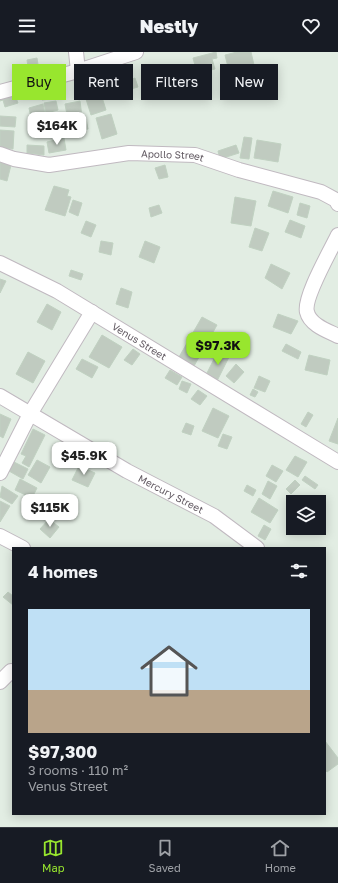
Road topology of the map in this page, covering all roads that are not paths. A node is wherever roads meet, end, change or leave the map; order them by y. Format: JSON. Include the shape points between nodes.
{"nodes":[{"id":1,"x":76,"y":52,"type":"edge"},
{"id":2,"x":136,"y":52,"type":"edge"},
{"id":3,"x":77,"y":64,"type":"edge"},
{"id":4,"x":99,"y":64,"type":"edge"},
{"id":5,"x":74,"y":72,"type":"edge"},
{"id":6,"x":0,"y":92,"type":"edge"},
{"id":7,"x":0,"y":154,"type":"edge"},
{"id":8,"x":338,"y":204,"type":"edge"},
{"id":9,"x":338,"y":235,"type":"edge"},
{"id":10,"x":0,"y":263,"type":"edge"},
{"id":11,"x":92,"y":312,"type":"junction"},
{"id":12,"x":338,"y":336,"type":"edge"},
{"id":13,"x":0,"y":396,"type":"edge"},
{"id":14,"x":30,"y":414,"type":"junction"},
{"id":15,"x":338,"y":462,"type":"edge"},
{"id":16,"x":0,"y":473,"type":"edge"},
{"id":17,"x":0,"y":536,"type":"edge"},
{"id":18,"x":21,"y":547,"type":"edge"},
{"id":19,"x":256,"y":547,"type":"edge"},
{"id":20,"x":8,"y":669,"type":"edge"},
{"id":21,"x":0,"y":682,"type":"edge"}],
"edges":[{"from":1,"to":3,"type":"street"},
{"from":2,"to":4,"type":"street"},
{"from":5,"to":6,"type":"street"},
{"from":7,"to":8,"type":"street","name":"Apollo Street","via":[[49,166],[129,153],[195,155],[321,192],[336,200]]},
{"from":9,"to":12,"type":"street","via":[[308,296],[307,312],[314,323]]},
{"from":10,"to":11,"type":"street","name":"Venus Street","via":[[57,291]]},
{"from":11,"to":14,"type":"street"},
{"from":11,"to":15,"type":"street","name":"Venus Street"},
{"from":13,"to":14,"type":"street","name":"Mercury Street"},
{"from":14,"to":16,"type":"street"},
{"from":14,"to":19,"type":"street","name":"Mercury Street","via":[[127,471],[214,516]]},
{"from":17,"to":18,"type":"street"},
{"from":20,"to":21,"type":"street"}]}
